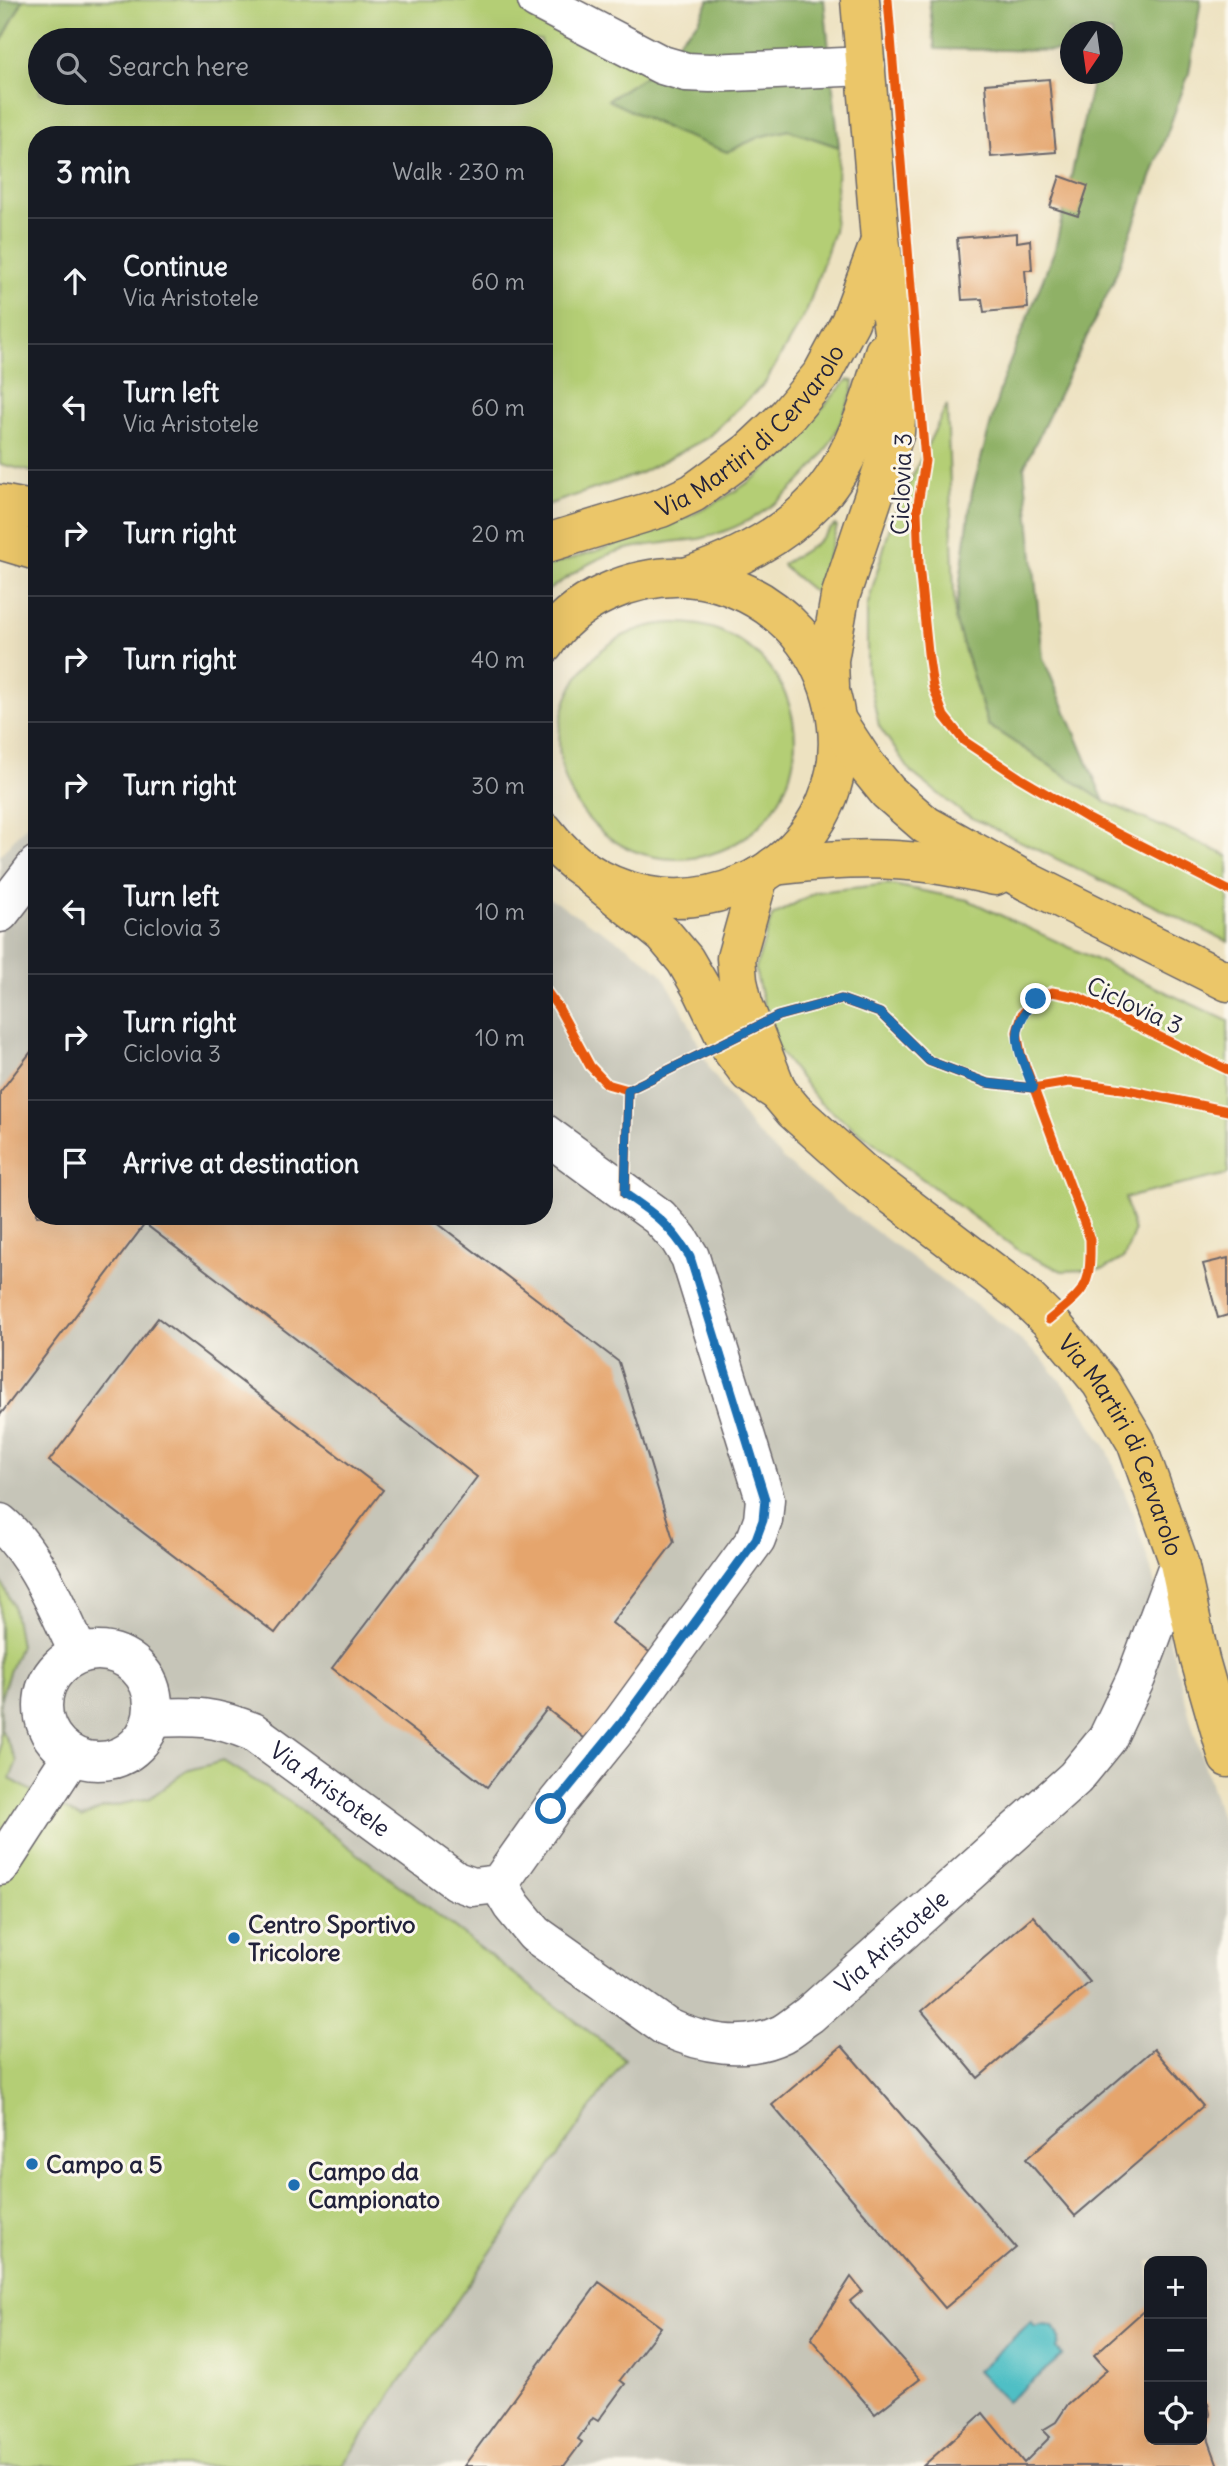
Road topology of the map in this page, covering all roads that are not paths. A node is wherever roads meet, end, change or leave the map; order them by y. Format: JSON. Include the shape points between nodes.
{"nodes":[{"id":1,"x":537,"y":0,"type":"edge"},
{"id":2,"x":860,"y":0,"type":"edge"},
{"id":3,"x":866,"y":66,"type":"junction"},
{"id":4,"x":880,"y":239,"type":"junction"},
{"id":5,"x":891,"y":323,"type":"junction"},
{"id":6,"x":0,"y":504,"type":"edge"},
{"id":7,"x":28,"y":509,"type":"edge"},
{"id":8,"x":0,"y":540,"type":"edge"},
{"id":9,"x":553,"y":541,"type":"edge"},
{"id":10,"x":28,"y":548,"type":"edge"},
{"id":11,"x":686,"y":577,"type":"junction"},
{"id":12,"x":558,"y":619,"type":"edge"},
{"id":13,"x":833,"y":705,"type":"junction"},
{"id":14,"x":553,"y":842,"type":"edge"},
{"id":15,"x":767,"y":871,"type":"junction"},
{"id":16,"x":28,"y":877,"type":"edge"},
{"id":17,"x":594,"y":878,"type":"junction"},
{"id":18,"x":1028,"y":882,"type":"junction"},
{"id":19,"x":0,"y":913,"type":"edge"},
{"id":20,"x":1228,"y":982,"type":"edge"},
{"id":21,"x":778,"y":1092,"type":"junction"},
{"id":22,"x":553,"y":1140,"type":"edge"},
{"id":23,"x":0,"y":1523,"type":"edge"},
{"id":24,"x":1179,"y":1563,"type":"junction"},
{"id":25,"x":79,"y":1654,"type":"junction"},
{"id":26,"x":153,"y":1718,"type":"junction"},
{"id":27,"x":72,"y":1755,"type":"junction"},
{"id":28,"x":1228,"y":1758,"type":"edge"},
{"id":29,"x":0,"y":1866,"type":"edge"},
{"id":30,"x":499,"y":1884,"type":"junction"}],
"edges":[{"from":1,"to":3,"type":"street","via":[[662,65],[686,72]]},
{"from":2,"to":3,"type":"main road","name":"Via Martiri di Cervarolo"},
{"from":3,"to":4,"type":"main road","name":"Via Martiri di Cervarolo"},
{"from":4,"to":5,"type":"main road","name":"Via Martiri di Cervarolo"},
{"from":4,"to":9,"type":"main road","name":"Via Martiri di Cervarolo","via":[[850,322],[822,374],[750,451],[693,493],[661,508]]},
{"from":5,"to":11,"type":"main road","name":"Via Martiri di Cervarolo","via":[[866,416],[816,501],[750,551]]},
{"from":5,"to":13,"type":"main road","name":"Via Martiri di Cervarolo","via":[[899,374],[895,432],[840,597],[830,660]]},
{"from":6,"to":7,"type":"main road"},
{"from":8,"to":10,"type":"main road"},
{"from":11,"to":12,"type":"main road","via":[[625,585]]},
{"from":11,"to":13,"type":"main road","via":[[740,590],[786,620],[819,663]]},
{"from":13,"to":15,"type":"main road","name":"Via Martiri di Cervarolo","via":[[837,749],[824,802],[795,848]]},
{"from":13,"to":18,"type":"main road","via":[[866,765],[888,792],[926,825]]},
{"from":14,"to":17,"type":"main road","name":"Via Martiri di Cervarolo"},
{"from":15,"to":17,"type":"main road","via":[[729,891],[694,898],[660,899]]},
{"from":15,"to":18,"type":"main road","via":[[826,860],[890,859]]},
{"from":15,"to":21,"type":"main road","name":"Via Martiri di Cervarolo","via":[[736,958],[743,1003]]},
{"from":16,"to":19,"type":"street"},
{"from":17,"to":21,"type":"main road","name":"Via Martiri di Cervarolo","via":[[643,917],[685,960],[731,1049],[750,1073]]},
{"from":18,"to":20,"type":"main road"},
{"from":21,"to":24,"type":"main road","name":"Via Martiri di Cervarolo","via":[[863,1173],[1049,1320],[1101,1383],[1136,1442]]},
{"from":22,"to":30,"type":"street","via":[[659,1217],[690,1257],[765,1499],[756,1539]]},
{"from":23,"to":25,"type":"street","via":[[41,1575]]},
{"from":24,"to":28,"type":"main road","name":"Via Martiri di Cervarolo"},
{"from":24,"to":30,"type":"street","name":"Via Aristotele","via":[[1136,1678],[1107,1739],[1075,1778],[784,2033],[759,2043],[736,2044],[683,2035],[666,2027],[535,1934]]},
{"from":25,"to":26,"type":"street","via":[[113,1652],[141,1670],[150,1684]]},
{"from":25,"to":27,"type":"street","via":[[51,1676],[44,1693],[47,1729]]},
{"from":26,"to":27,"type":"street","via":[[147,1734],[122,1757],[88,1761]]},
{"from":26,"to":30,"type":"street","name":"Via Aristotele","via":[[223,1720],[253,1732],[456,1881],[473,1887]]},
{"from":27,"to":29,"type":"street"}]}
